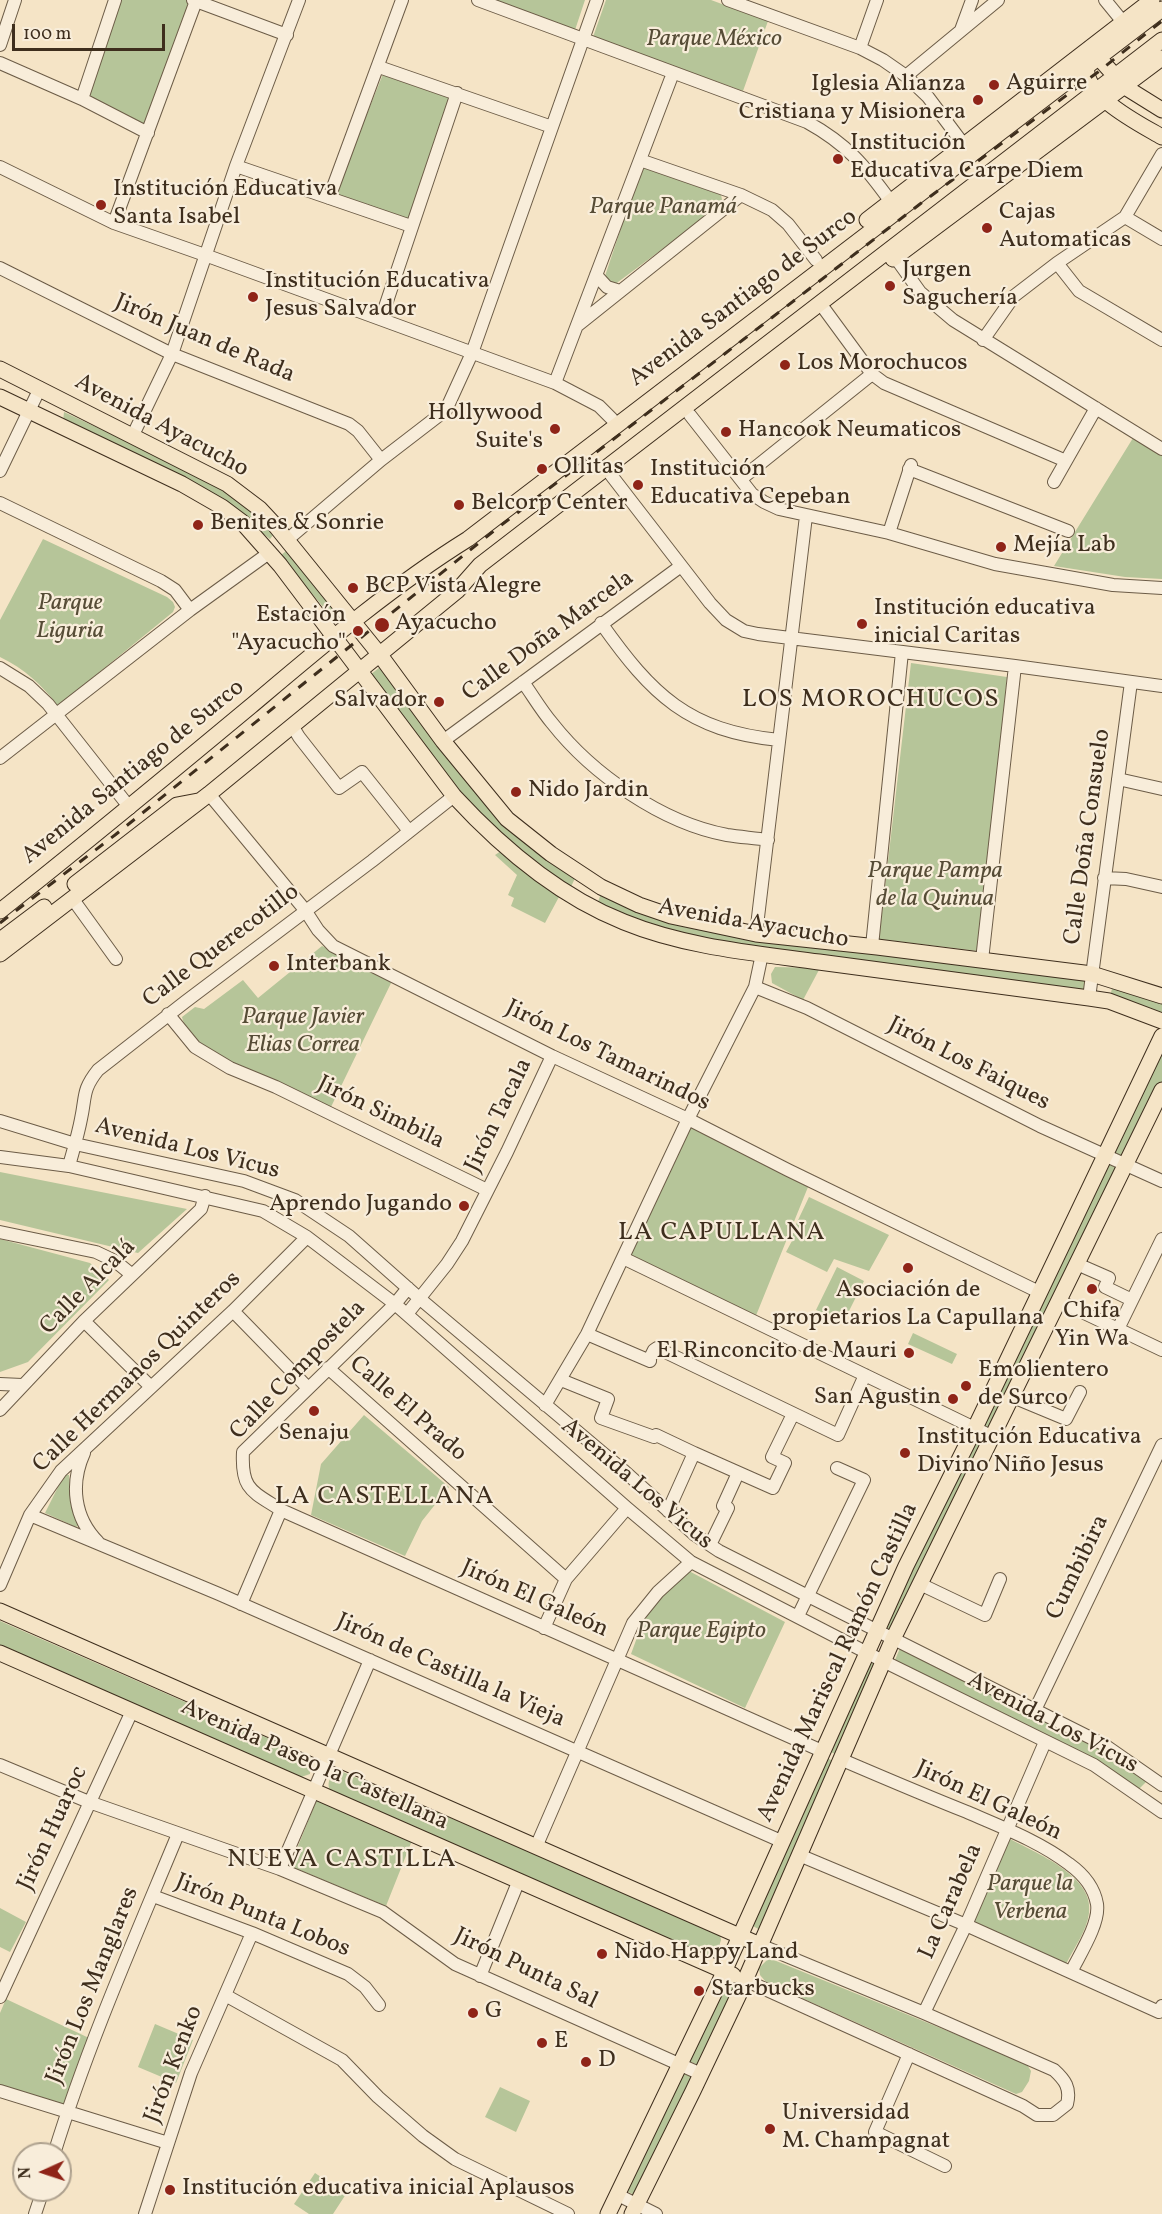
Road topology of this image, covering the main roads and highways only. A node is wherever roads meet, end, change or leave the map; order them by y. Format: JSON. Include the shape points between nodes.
{"nodes":[{"id":1,"x":1152,"y":0,"type":"edge"},
{"id":2,"x":1162,"y":9,"type":"edge"},
{"id":3,"x":1162,"y":40,"type":"edge"},
{"id":4,"x":1162,"y":58,"type":"edge"},
{"id":5,"x":1093,"y":61,"type":"junction"},
{"id":6,"x":1120,"y":81,"type":"junction"},
{"id":7,"x":1101,"y":96,"type":"junction"},
{"id":8,"x":1162,"y":110,"type":"edge"},
{"id":9,"x":1016,"y":119,"type":"junction"},
{"id":10,"x":981,"y":132,"type":"junction"},
{"id":11,"x":1162,"y":137,"type":"edge"},
{"id":12,"x":894,"y":206,"type":"junction"},
{"id":13,"x":913,"y":230,"type":"junction"},
{"id":14,"x":719,"y":347,"type":"junction"},
{"id":15,"x":696,"y":353,"type":"junction"},
{"id":16,"x":0,"y":369,"type":"edge"},
{"id":17,"x":0,"y":397,"type":"edge"},
{"id":18,"x":438,"y":558,"type":"junction"},
{"id":19,"x":457,"y":591,"type":"junction"},
{"id":20,"x":353,"y":622,"type":"junction"},
{"id":21,"x":335,"y":637,"type":"junction"},
{"id":22,"x":380,"y":655,"type":"junction"},
{"id":23,"x":360,"y":670,"type":"junction"},
{"id":24,"x":83,"y":847,"type":"junction"},
{"id":25,"x":582,"y":875,"type":"junction"},
{"id":26,"x":601,"y":887,"type":"junction"},
{"id":27,"x":69,"y":894,"type":"junction"},
{"id":28,"x":572,"y":894,"type":"junction"},
{"id":29,"x":592,"y":907,"type":"junction"},
{"id":30,"x":0,"y":911,"type":"edge"},
{"id":31,"x":0,"y":940,"type":"edge"},
{"id":32,"x":0,"y":954,"type":"edge"},
{"id":33,"x":1114,"y":980,"type":"junction"},
{"id":34,"x":1162,"y":996,"type":"edge"},
{"id":35,"x":1109,"y":1001,"type":"junction"},
{"id":36,"x":1162,"y":1021,"type":"edge"},
{"id":37,"x":1162,"y":1036,"type":"edge"},
{"id":38,"x":1162,"y":1090,"type":"edge"},
{"id":39,"x":0,"y":1611,"type":"edge"},
{"id":40,"x":0,"y":1653,"type":"edge"},
{"id":41,"x":739,"y":1936,"type":"junction"},
{"id":42,"x":760,"y":1945,"type":"junction"},
{"id":43,"x":724,"y":1971,"type":"junction"},
{"id":44,"x":745,"y":1980,"type":"junction"},
{"id":45,"x":634,"y":2209,"type":"edge"},
{"id":46,"x":608,"y":2214,"type":"edge"}],
"edges":[{"from":1,"to":10,"type":"main road","name":"Avenida Santiago de Surco"},
{"from":2,"to":5,"type":"main road","name":"Avenida Santiago de Surco"},
{"from":3,"to":6,"type":"main road","name":"Avenida Santiago de Surco"},
{"from":4,"to":6,"type":"main road","name":"Avenida Santiago de Surco"},
{"from":5,"to":6,"type":"main road"},
{"from":5,"to":7,"type":"main road","via":[[1088,78]]},
{"from":5,"to":9,"type":"main road","name":"Avenida Santiago de Surco"},
{"from":6,"to":7,"type":"main road","name":"Avenida Santiago de Surco"},
{"from":6,"to":8,"type":"main road"},
{"from":7,"to":11,"type":"main road"},
{"from":7,"to":13,"type":"main road","name":"Avenida Santiago de Surco"},
{"from":7,"to":19,"type":"main road","name":"Avenida Santiago de Surco","via":[[1032,154],[486,573]]},
{"from":9,"to":10,"type":"main road"},
{"from":9,"to":12,"type":"main road","name":"Avenida Santiago de Surco"},
{"from":10,"to":12,"type":"main road","name":"Avenida Santiago de Surco"},
{"from":12,"to":13,"type":"main road"},
{"from":12,"to":14,"type":"main road","name":"Avenida Santiago de Surco"},
{"from":12,"to":15,"type":"main road","name":"Avenida Santiago de Surco","via":[[816,260]]},
{"from":13,"to":19,"type":"main road","name":"Avenida Santiago de Surco","via":[[480,566]]},
{"from":14,"to":15,"type":"main road"},
{"from":14,"to":18,"type":"main road","name":"Avenida Santiago de Surco"},
{"from":15,"to":18,"type":"main road","name":"Avenida Santiago de Surco","via":[[464,532]]},
{"from":16,"to":20,"type":"main road","name":"Avenida Ayacucho","via":[[227,484],[260,509]]},
{"from":17,"to":21,"type":"main road","name":"Avenida Ayacucho","via":[[202,496],[242,522]]},
{"from":18,"to":20,"type":"main road","name":"Avenida Santiago de Surco"},
{"from":19,"to":22,"type":"main road","name":"Avenida Santiago de Surco"},
{"from":20,"to":21,"type":"main road","name":"Avenida Santiago de Surco"},
{"from":20,"to":22,"type":"main road","name":"Avenida Ayacucho"},
{"from":21,"to":23,"type":"main road","name":"Avenida Ayacucho"},
{"from":21,"to":24,"type":"main road","name":"Avenida Santiago de Surco"},
{"from":22,"to":23,"type":"main road","name":"Avenida Santiago de Surco"},
{"from":22,"to":25,"type":"main road","name":"Avenida Ayacucho","via":[[507,819]]},
{"from":23,"to":27,"type":"main road","name":"Avenida Santiago de Surco","via":[[205,798]]},
{"from":23,"to":28,"type":"main road","name":"Avenida Ayacucho","via":[[454,796],[505,847]]},
{"from":24,"to":27,"type":"main road"},
{"from":24,"to":30,"type":"main road","name":"Avenida Santiago de Surco"},
{"from":25,"to":26,"type":"main road","name":"Avenida Ayacucho"},
{"from":25,"to":28,"type":"main road"},
{"from":26,"to":29,"type":"main road"},
{"from":26,"to":33,"type":"main road","name":"Avenida Ayacucho","via":[[671,916],[756,934],[1092,974]]},
{"from":27,"to":31,"type":"main road","name":"Avenida Santiago de Surco"},
{"from":27,"to":32,"type":"main road","name":"Avenida Santiago de Surco"},
{"from":28,"to":29,"type":"main road","name":"Avenida Ayacucho"},
{"from":29,"to":35,"type":"main road","name":"Avenida Ayacucho","via":[[667,937],[762,954]]},
{"from":33,"to":34,"type":"main road","name":"Avenida Ayacucho"},
{"from":33,"to":35,"type":"main road"},
{"from":35,"to":36,"type":"main road","name":"Avenida Ayacucho"},
{"from":37,"to":41,"type":"main road","name":"Avenida Mariscal Ramón Castilla","via":[[866,1651]]},
{"from":38,"to":42,"type":"main road","name":"Avenida Mariscal Ramón Castilla","via":[[894,1639]]},
{"from":39,"to":41,"type":"main road","name":"Avenida Paseo la Castellana"},
{"from":40,"to":43,"type":"main road","name":"Avenida Paseo la Castellana"},
{"from":41,"to":42,"type":"main road","name":"Avenida Paseo la Castellana"},
{"from":41,"to":43,"type":"main road","name":"Avenida Mariscal Ramón Castilla"},
{"from":42,"to":44,"type":"main road","name":"Avenida Mariscal Ramón Castilla"},
{"from":43,"to":44,"type":"main road","name":"Avenida Paseo la Castellana"},
{"from":43,"to":46,"type":"main road","name":"Avenida Mariscal Ramón Castilla"},
{"from":44,"to":45,"type":"main road","name":"Avenida Mariscal Ramón Castilla"}]}
